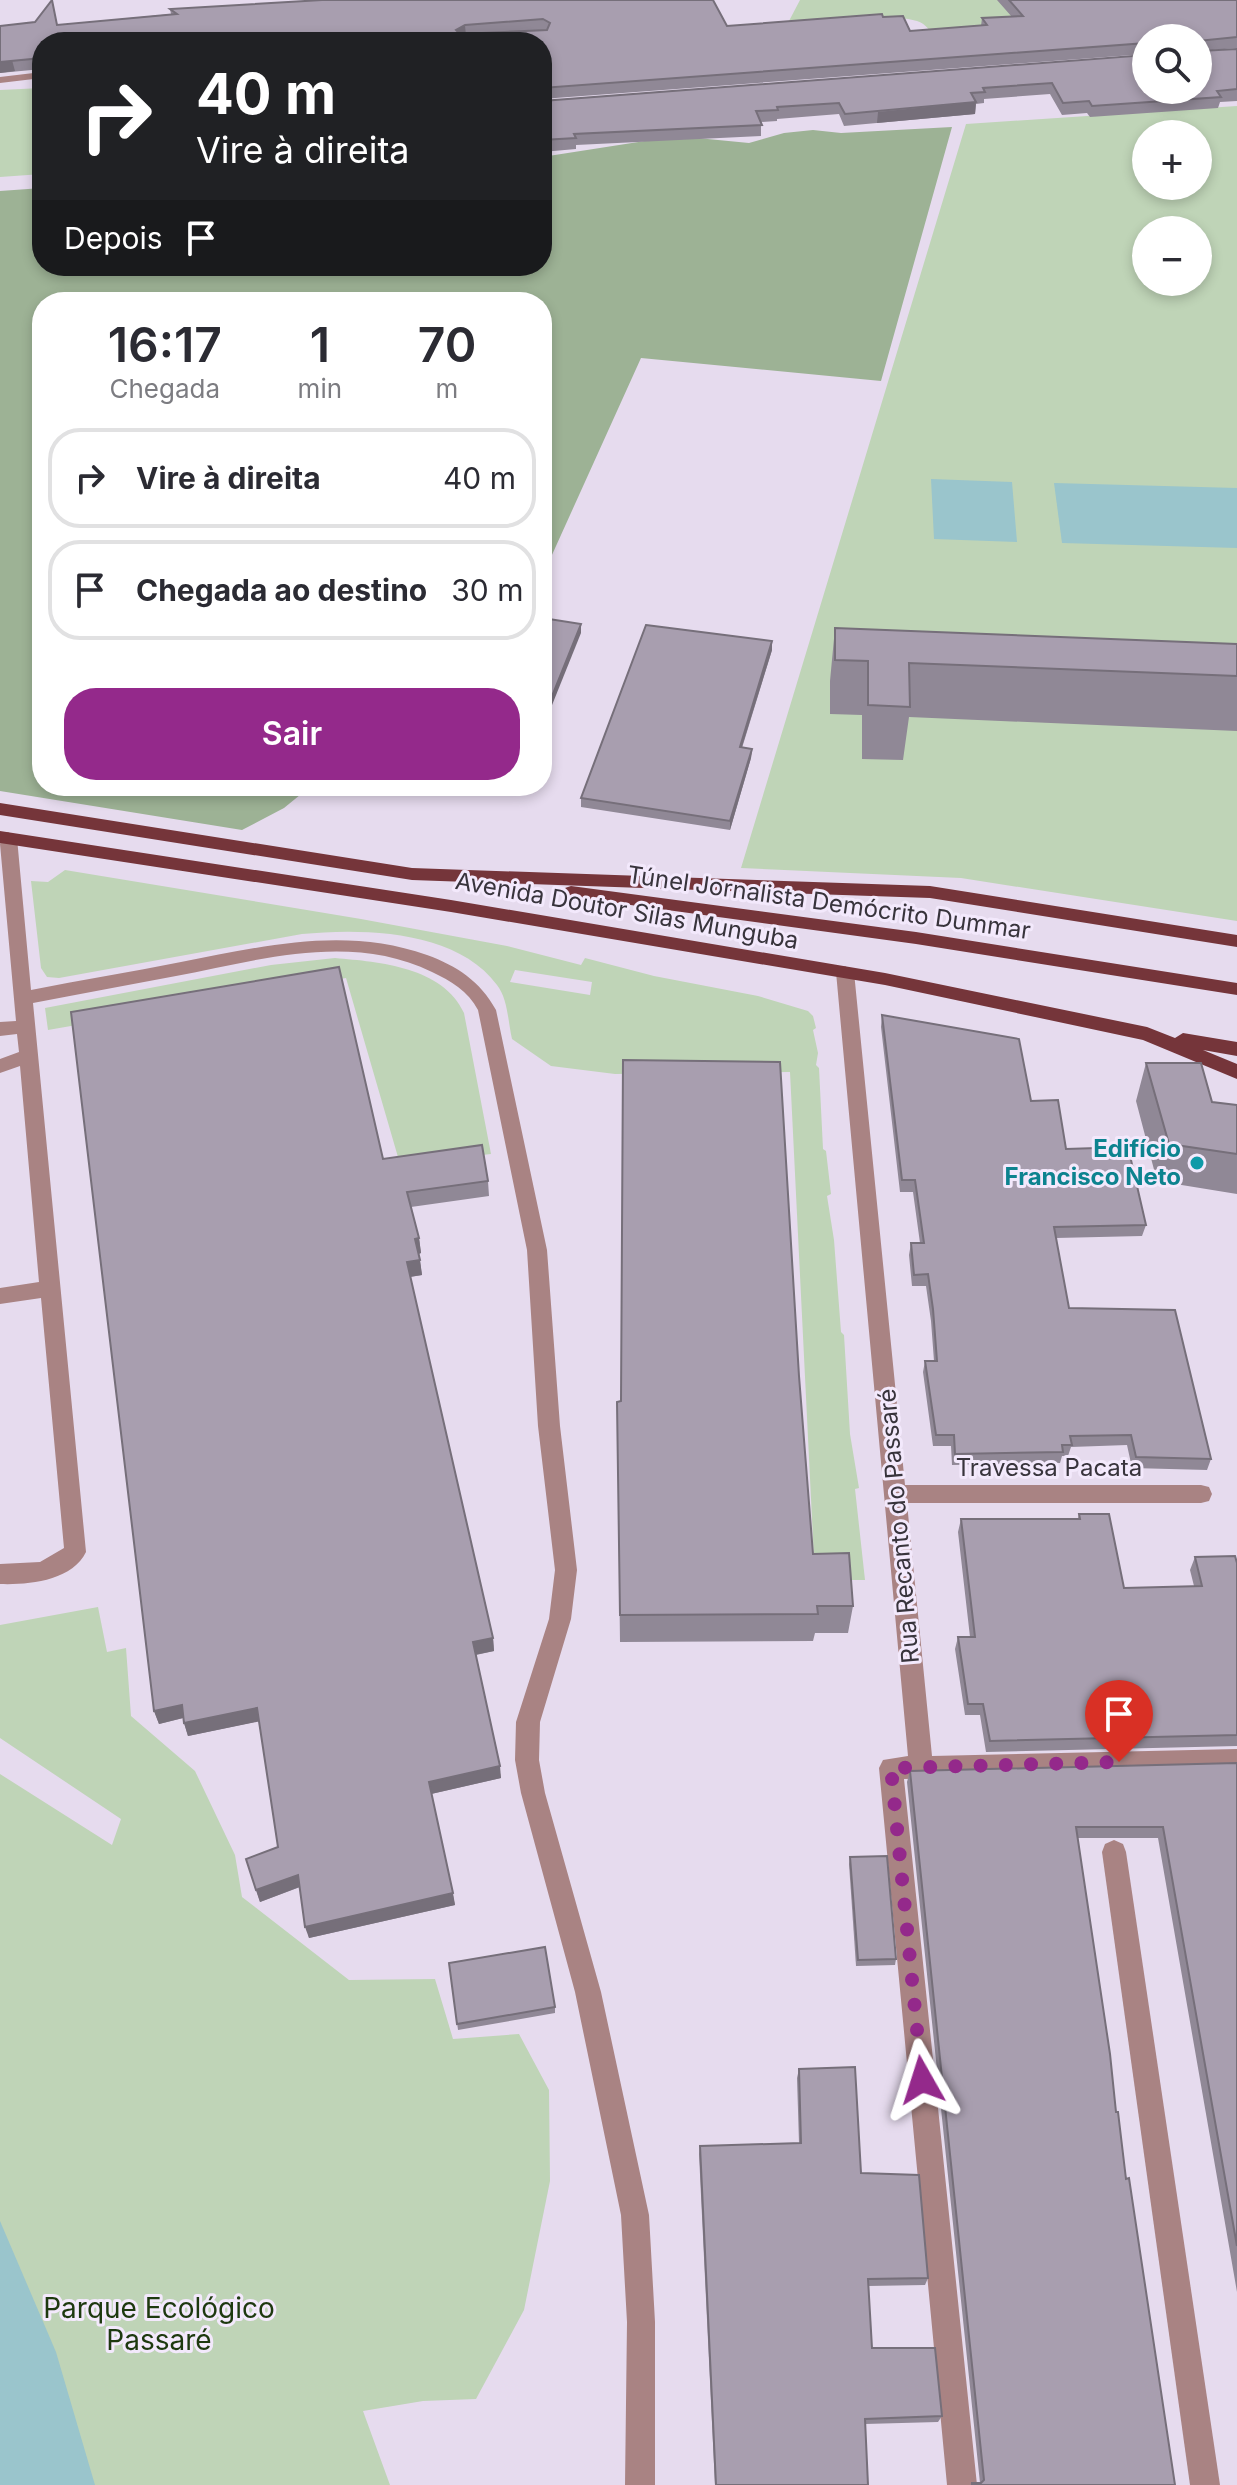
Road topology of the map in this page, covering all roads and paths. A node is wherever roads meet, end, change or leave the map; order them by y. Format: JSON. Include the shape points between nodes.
{"nodes":[{"id":1,"x":32,"y":76,"type":"edge"},
{"id":2,"x":0,"y":80,"type":"edge"},
{"id":3,"x":0,"y":809,"type":"edge"},
{"id":4,"x":4,"y":838,"type":"edge"},
{"id":5,"x":412,"y":874,"type":"junction"},
{"id":6,"x":1237,"y":941,"type":"edge"},
{"id":7,"x":845,"y":972,"type":"junction"},
{"id":8,"x":1237,"y":989,"type":"edge"},
{"id":9,"x":23,"y":998,"type":"junction"},
{"id":10,"x":25,"y":1027,"type":"junction"},
{"id":11,"x":0,"y":1029,"type":"edge"},
{"id":12,"x":1147,"y":1034,"type":"junction"},
{"id":13,"x":1237,"y":1049,"type":"edge"},
{"id":14,"x":29,"y":1056,"type":"junction"},
{"id":15,"x":0,"y":1066,"type":"edge"},
{"id":16,"x":1237,"y":1072,"type":"edge"},
{"id":17,"x":51,"y":1288,"type":"junction"},
{"id":18,"x":0,"y":1296,"type":"edge"},
{"id":19,"x":897,"y":1494,"type":"junction"},
{"id":20,"x":1201,"y":1494,"type":"dead end"},
{"id":21,"x":0,"y":1574,"type":"edge"},
{"id":22,"x":1237,"y":1760,"type":"edge"},
{"id":23,"x":921,"y":1766,"type":"junction"},
{"id":24,"x":1114,"y":1852,"type":"dead end"},
{"id":25,"x":640,"y":2485,"type":"edge"},
{"id":26,"x":962,"y":2485,"type":"edge"},
{"id":27,"x":1205,"y":2485,"type":"edge"}],
"edges":[{"from":1,"to":2,"type":"street"},
{"from":3,"to":5,"type":"main road","name":"Avenida Doutor Silas Munguba"},
{"from":4,"to":7,"type":"main road","name":"Avenida Doutor Silas Munguba"},
{"from":4,"to":9,"type":"street"},
{"from":5,"to":6,"type":"main road","name":"Avenida Doutor Silas Munguba","via":[[930,892]]},
{"from":5,"to":8,"type":"main road","name":"Túnel Jornalista Demócrito Dummar","via":[[901,936]]},
{"from":7,"to":12,"type":"main road","name":"Avenida Doutor Silas Munguba"},
{"from":7,"to":19,"type":"street","name":"Rua Recanto do Passaré"},
{"from":9,"to":10,"type":"street"},
{"from":9,"to":25,"type":"street","via":[[267,950],[349,945],[407,953],[446,970],[468,982],[487,1010],[537,1250],[566,1570],[560,1619],[528,1722],[527,1760],[588,1992],[635,2215],[641,2322]]},
{"from":10,"to":11,"type":"street"},
{"from":10,"to":14,"type":"street"},
{"from":12,"to":13,"type":"main road"},
{"from":12,"to":16,"type":"main road","name":"Avenida Doutor Silas Munguba"},
{"from":14,"to":15,"type":"street"},
{"from":14,"to":17,"type":"street"},
{"from":17,"to":18,"type":"street"},
{"from":17,"to":21,"type":"street","via":[[75,1552],[34,1574]]},
{"from":19,"to":20,"type":"street","name":"Travessa Pacata"},
{"from":19,"to":23,"type":"street","name":"Rua Recanto do Passaré"},
{"from":22,"to":23,"type":"street"},
{"from":23,"to":26,"type":"street","via":[[891,1768]]},
{"from":24,"to":27,"type":"street"}]}
